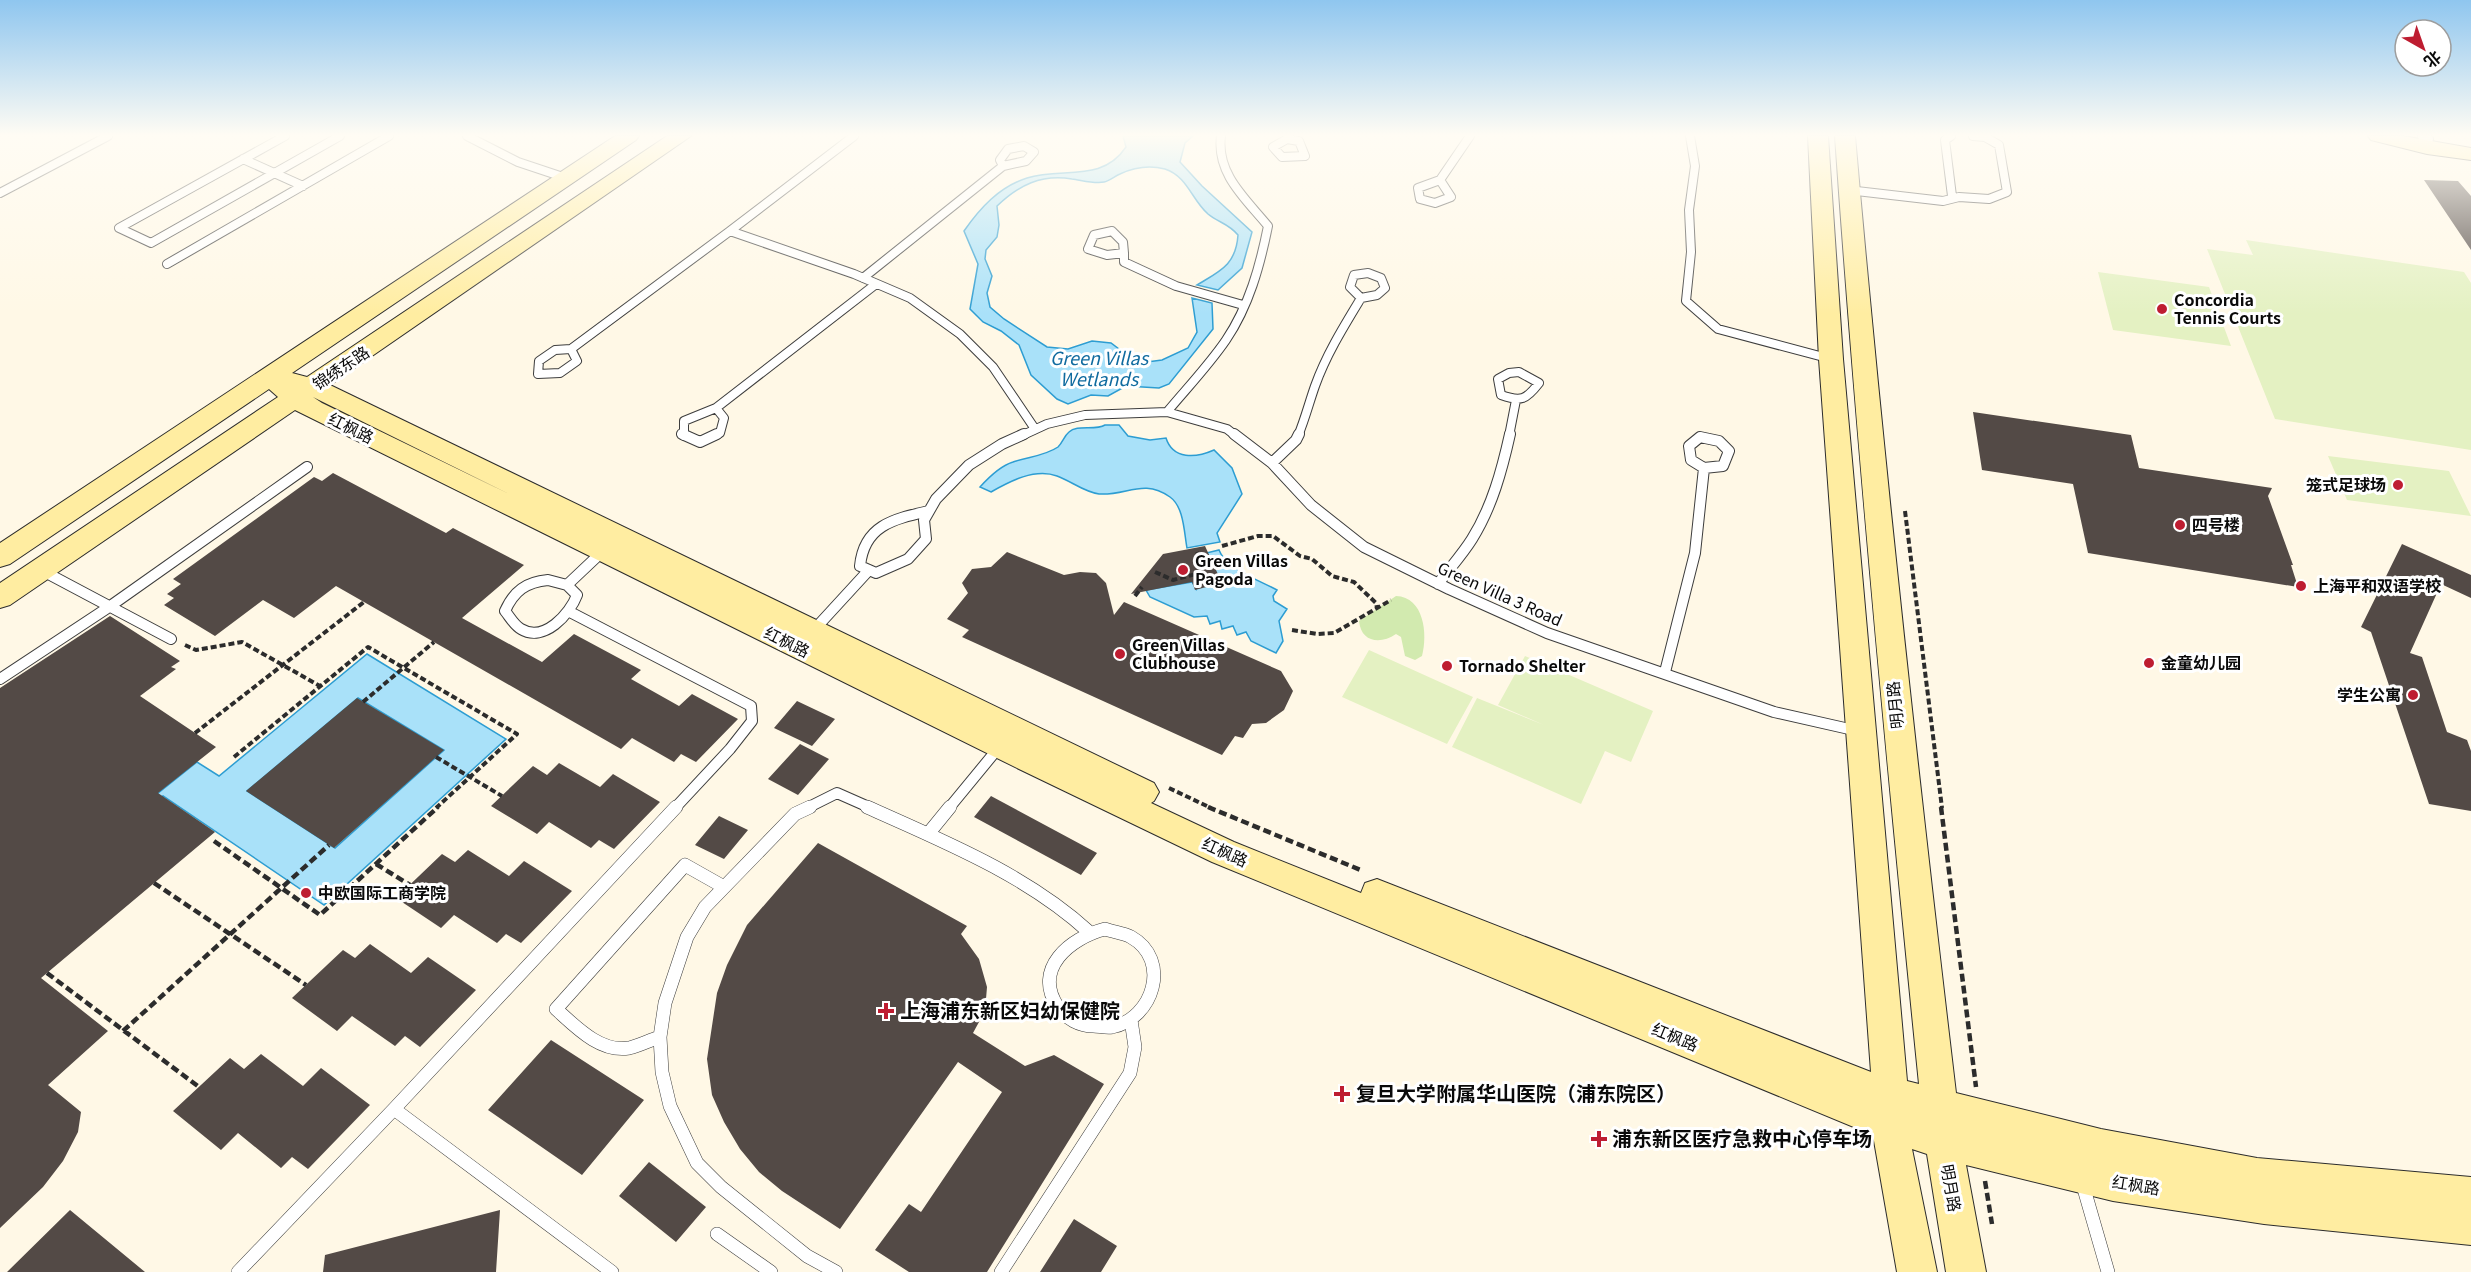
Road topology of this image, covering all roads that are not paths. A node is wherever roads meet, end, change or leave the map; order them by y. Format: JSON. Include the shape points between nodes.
{"nodes":[{"id":1,"x":178,"y":195,"type":"edge"},
{"id":2,"x":236,"y":195,"type":"edge"},
{"id":3,"x":287,"y":195,"type":"edge"},
{"id":4,"x":540,"y":195,"type":"edge"},
{"id":5,"x":594,"y":195,"type":"edge"},
{"id":6,"x":777,"y":195,"type":"edge"},
{"id":7,"x":967,"y":195,"type":"edge"},
{"id":8,"x":1244,"y":195,"type":"edge"},
{"id":9,"x":1691,"y":195,"type":"edge"},
{"id":10,"x":1821,"y":195,"type":"edge"},
{"id":11,"x":1848,"y":195,"type":"edge"},
{"id":12,"x":1894,"y":195,"type":"edge"},
{"id":13,"x":2000,"y":195,"type":"edge"},
{"id":14,"x":1952,"y":196,"type":"joint"},
{"id":15,"x":730,"y":231,"type":"junction"},
{"id":16,"x":1124,"y":253,"type":"dead end"},
{"id":17,"x":168,"y":264,"type":"dead end"},
{"id":18,"x":863,"y":278,"type":"junction"},
{"id":19,"x":876,"y":284,"type":"junction"},
{"id":20,"x":1361,"y":298,"type":"dead end"},
{"id":21,"x":1243,"y":304,"type":"junction"},
{"id":22,"x":571,"y":349,"type":"dead end"},
{"id":23,"x":1831,"y":359,"type":"junction"},
{"id":24,"x":271,"y":376,"type":"junction"},
{"id":25,"x":303,"y":393,"type":"junction"},
{"id":26,"x":1516,"y":400,"type":"dead end"},
{"id":27,"x":716,"y":408,"type":"junction"},
{"id":28,"x":1167,"y":412,"type":"junction"},
{"id":29,"x":1035,"y":429,"type":"junction"},
{"id":30,"x":1272,"y":463,"type":"junction"},
{"id":31,"x":307,"y":467,"type":"dead end"},
{"id":32,"x":1704,"y":468,"type":"dead end"},
{"id":33,"x":929,"y":511,"type":"junction"},
{"id":34,"x":603,"y":551,"type":"junction"},
{"id":35,"x":0,"y":557,"type":"edge"},
{"id":36,"x":41,"y":570,"type":"junction"},
{"id":37,"x":869,"y":570,"type":"junction"},
{"id":38,"x":1438,"y":584,"type":"junction"},
{"id":39,"x":567,"y":585,"type":"junction"},
{"id":40,"x":0,"y":597,"type":"edge"},
{"id":41,"x":109,"y":607,"type":"junction"},
{"id":42,"x":570,"y":612,"type":"junction"},
{"id":43,"x":813,"y":631,"type":"junction"},
{"id":44,"x":171,"y":639,"type":"road end"},
{"id":45,"x":1665,"y":672,"type":"junction"},
{"id":46,"x":0,"y":679,"type":"edge"},
{"id":47,"x":1861,"y":732,"type":"junction"},
{"id":48,"x":1007,"y":737,"type":"junction"},
{"id":49,"x":928,"y":834,"type":"junction"},
{"id":50,"x":724,"y":887,"type":"junction"},
{"id":51,"x":1089,"y":932,"type":"junction"},
{"id":52,"x":1131,"y":1020,"type":"junction"},
{"id":53,"x":660,"y":1037,"type":"junction"},
{"id":54,"x":394,"y":1109,"type":"junction"},
{"id":55,"x":1891,"y":1110,"type":"junction"},
{"id":56,"x":1941,"y":1124,"type":"junction"},
{"id":57,"x":1980,"y":1132,"type":"junction"},
{"id":58,"x":2079,"y":1173,"type":"junction"},
{"id":59,"x":2471,"y":1196,"type":"edge"},
{"id":60,"x":2471,"y":1226,"type":"edge"},
{"id":61,"x":717,"y":1234,"type":"dead end"},
{"id":62,"x":238,"y":1272,"type":"edge"},
{"id":63,"x":612,"y":1272,"type":"edge"},
{"id":64,"x":771,"y":1272,"type":"edge"},
{"id":65,"x":836,"y":1272,"type":"edge"},
{"id":66,"x":1001,"y":1272,"type":"edge"},
{"id":67,"x":1917,"y":1272,"type":"edge"},
{"id":68,"x":1966,"y":1272,"type":"edge"},
{"id":69,"x":2108,"y":1272,"type":"edge"}],
"edges":[{"from":1,"to":2,"type":"lane","via":[[119,228],[152,243]]},
{"from":3,"to":17,"type":"lane"},
{"from":4,"to":24,"type":"street","name":"锦绣东路"},
{"from":5,"to":25,"type":"street","name":"锦绣东路"},
{"from":6,"to":15,"type":"lane"},
{"from":7,"to":18,"type":"lane"},
{"from":8,"to":21,"type":"lane","via":[[1268,226]]},
{"from":9,"to":23,"type":"lane","via":[[1686,301],[1718,329]]},
{"from":10,"to":23,"type":"street"},
{"from":11,"to":56,"type":"street","name":"明月路","via":[[1896,710]]},
{"from":12,"to":14,"type":"lane","via":[[1943,201]]},
{"from":13,"to":14,"type":"lane","via":[[1989,201]]},
{"from":15,"to":18,"type":"lane"},
{"from":15,"to":22,"type":"lane"},
{"from":16,"to":21,"type":"lane","via":[[1124,262],[1176,286]]},
{"from":18,"to":19,"type":"lane"},
{"from":19,"to":27,"type":"lane"},
{"from":19,"to":29,"type":"lane","via":[[910,298],[960,334],[993,367]]},
{"from":20,"to":30,"type":"lane","via":[[1314,386],[1296,440]]},
{"from":21,"to":28,"type":"lane","via":[[1234,327]]},
{"from":23,"to":47,"type":"street"},
{"from":24,"to":25,"type":"street","name":"红枫路"},
{"from":24,"to":35,"type":"street","name":"锦绣东路"},
{"from":25,"to":34,"type":"street","name":"红枫路"},
{"from":25,"to":36,"type":"street","name":"锦绣东路"},
{"from":25,"to":43,"type":"street","name":"红枫路"},
{"from":26,"to":38,"type":"lane","via":[[1507,452],[1474,536]]},
{"from":27,"to":27,"type":"lane","via":[[684,421],[682,435],[700,442],[720,433],[724,418]]},
{"from":28,"to":29,"type":"lane","name":"Green Villa 3 Road","via":[[1085,414]]},
{"from":28,"to":30,"type":"lane","name":"Green Villa 3 Road","via":[[1227,429]]},
{"from":29,"to":33,"type":"lane","name":"Green Villa 3 Road","via":[[969,465],[936,498]]},
{"from":30,"to":38,"type":"lane","name":"Green Villa 3 Road","via":[[1311,505],[1364,547]]},
{"from":31,"to":41,"type":"lane"},
{"from":32,"to":45,"type":"lane","via":[[1695,553]]},
{"from":33,"to":37,"type":"lane","name":"Green Villa 3 Road","via":[[924,520],[926,539],[908,559],[876,573]]},
{"from":33,"to":37,"type":"lane","via":[[876,530],[863,546],[860,566]]},
{"from":34,"to":39,"type":"lane"},
{"from":34,"to":48,"type":"street","name":"红枫路"},
{"from":36,"to":40,"type":"street","name":"锦绣东路"},
{"from":36,"to":41,"type":"lane"},
{"from":37,"to":43,"type":"lane"},
{"from":38,"to":45,"type":"lane","name":"Green Villa 3 Road","via":[[1547,633]]},
{"from":39,"to":42,"type":"lane","via":[[577,595]]},
{"from":39,"to":42,"type":"lane","via":[[554,579],[522,586],[509,598],[505,610],[513,622],[532,633],[555,625]]},
{"from":41,"to":44,"type":"lane"},
{"from":41,"to":46,"type":"lane"},
{"from":42,"to":54,"type":"lane","via":[[742,700],[751,706],[752,722]]},
{"from":43,"to":48,"type":"street","name":"红枫路"},
{"from":45,"to":47,"type":"lane","name":"Green Villa 3 Road","via":[[1774,712]]},
{"from":47,"to":55,"type":"street"},
{"from":48,"to":49,"type":"lane"},
{"from":48,"to":55,"type":"street","name":"红枫路","via":[[1223,852]]},
{"from":49,"to":50,"type":"lane","via":[[837,793],[795,814]]},
{"from":49,"to":51,"type":"lane","via":[[1046,896]]},
{"from":50,"to":53,"type":"lane","via":[[705,907],[687,937],[665,1003]]},
{"from":50,"to":53,"type":"lane","via":[[685,865],[556,1009],[605,1045],[627,1048]]},
{"from":51,"to":52,"type":"lane","via":[[1113,930],[1136,938],[1154,963],[1152,994]]},
{"from":51,"to":52,"type":"lane","via":[[1060,952],[1051,984],[1054,1001],[1078,1024],[1114,1027]]},
{"from":52,"to":66,"type":"lane","via":[[1135,1047],[1130,1073]]},
{"from":53,"to":65,"type":"lane","via":[[662,1072],[670,1106],[697,1163],[807,1256]]},
{"from":54,"to":62,"type":"lane"},
{"from":54,"to":63,"type":"lane"},
{"from":55,"to":56,"type":"street","name":"红枫路"},
{"from":55,"to":67,"type":"street","via":[[1892,1142]]},
{"from":56,"to":57,"type":"street","name":"红枫路"},
{"from":56,"to":68,"type":"street","name":"明月路"},
{"from":57,"to":58,"type":"street","name":"红枫路"},
{"from":57,"to":59,"type":"street","name":"红枫路","via":[[2101,1148],[2257,1177]]},
{"from":58,"to":60,"type":"street","name":"红枫路","via":[[2113,1182],[2264,1205]]},
{"from":58,"to":69,"type":"lane"},
{"from":61,"to":64,"type":"lane"}]}
